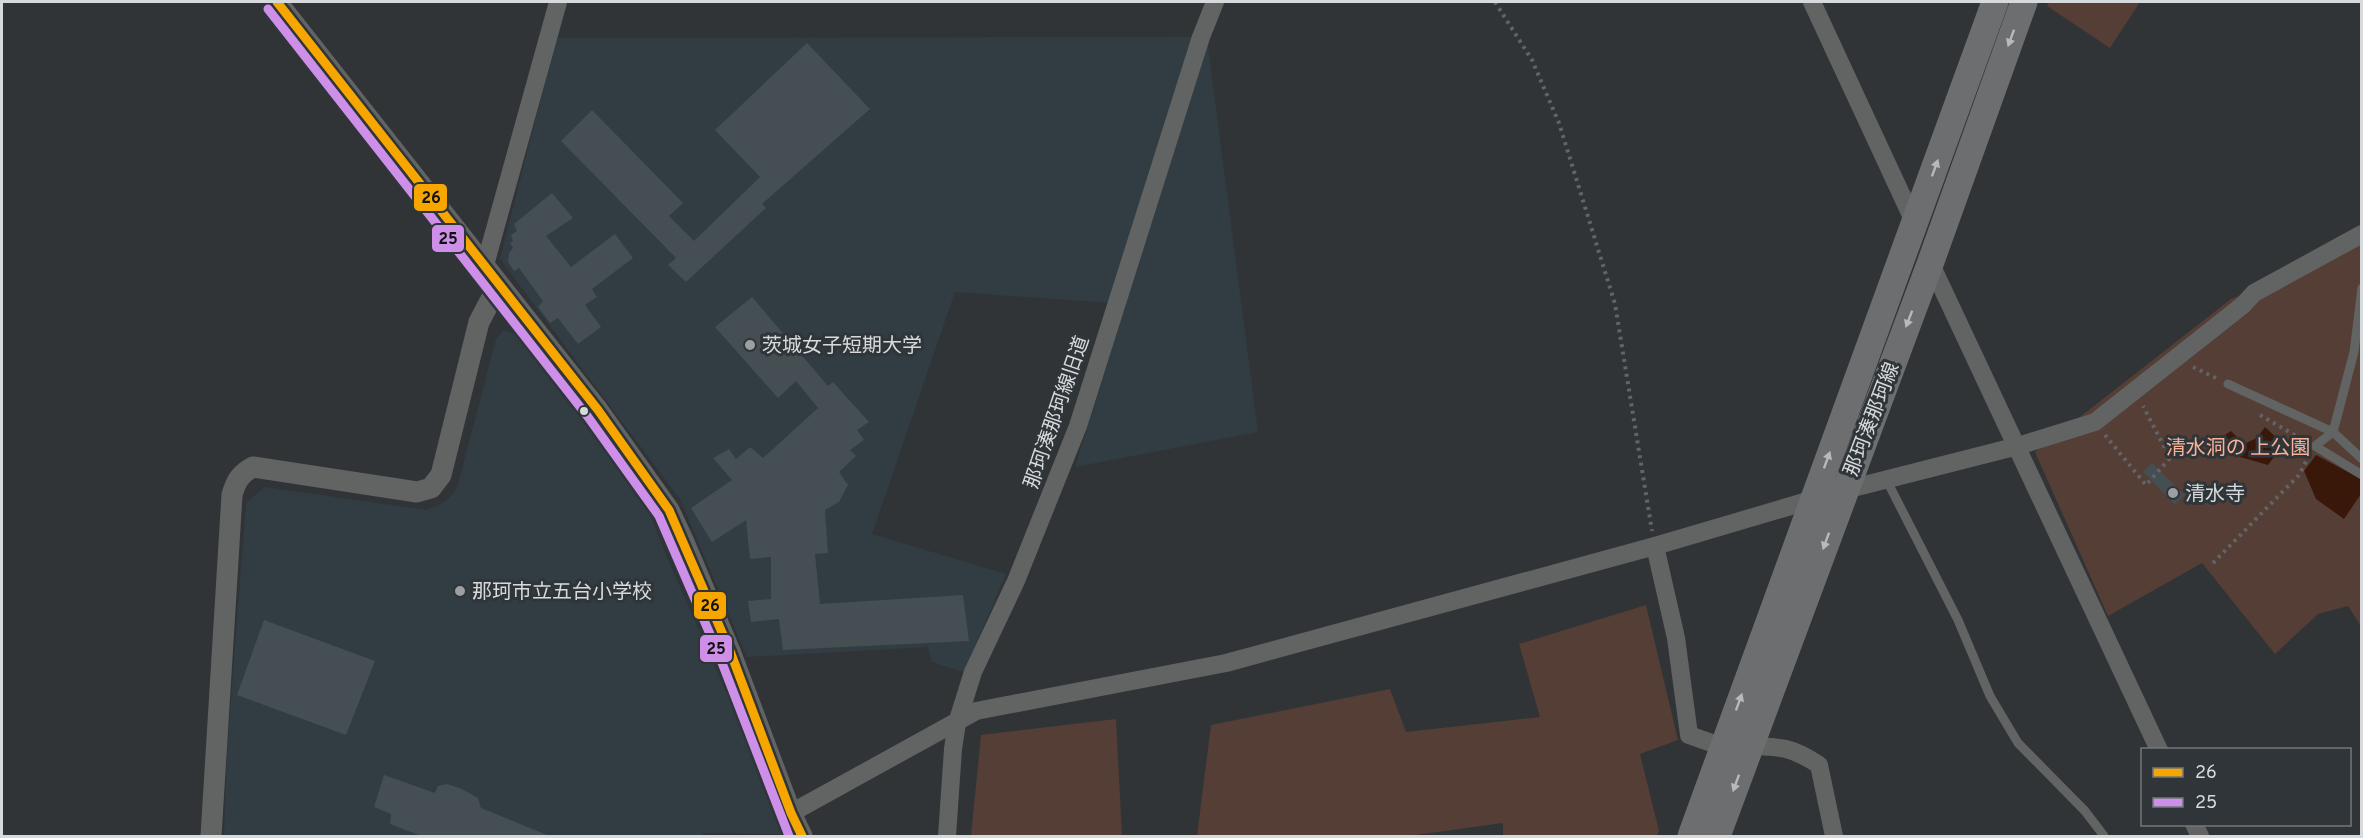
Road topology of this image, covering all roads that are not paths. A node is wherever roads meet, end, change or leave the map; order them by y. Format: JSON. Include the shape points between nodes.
{"nodes":[{"id":1,"x":277,"y":2,"type":"edge"},
{"id":2,"x":558,"y":2,"type":"edge"},
{"id":3,"x":1215,"y":2,"type":"edge"},
{"id":4,"x":1812,"y":2,"type":"edge"},
{"id":5,"x":1995,"y":2,"type":"edge"},
{"id":6,"x":2024,"y":2,"type":"edge"},
{"id":7,"x":1915,"y":223,"type":"junction"},
{"id":8,"x":2361,"y":234,"type":"edge"},
{"id":9,"x":1930,"y":264,"type":"junction"},
{"id":10,"x":485,"y":265,"type":"junction"},
{"id":11,"x":500,"y":284,"type":"junction"},
{"id":12,"x":2361,"y":288,"type":"edge"},
{"id":13,"x":2228,"y":384,"type":"road end"},
{"id":14,"x":2332,"y":432,"type":"junction"},
{"id":15,"x":2018,"y":446,"type":"junction"},
{"id":16,"x":2361,"y":459,"type":"edge"},
{"id":17,"x":2361,"y":474,"type":"edge"},
{"id":18,"x":1886,"y":479,"type":"junction"},
{"id":19,"x":1845,"y":490,"type":"junction"},
{"id":20,"x":1812,"y":501,"type":"junction"},
{"id":21,"x":1654,"y":546,"type":"junction"},
{"id":22,"x":957,"y":723,"type":"junction"},
{"id":23,"x":1750,"y":746,"type":"junction"},
{"id":24,"x":1723,"y":747,"type":"junction"},
{"id":25,"x":2158,"y":748,"type":"edge"},
{"id":26,"x":791,"y":813,"type":"junction"},
{"id":27,"x":211,"y":837,"type":"edge"},
{"id":28,"x":802,"y":837,"type":"edge"},
{"id":29,"x":947,"y":837,"type":"edge"},
{"id":30,"x":1691,"y":837,"type":"edge"},
{"id":31,"x":1717,"y":837,"type":"edge"},
{"id":32,"x":1834,"y":837,"type":"edge"},
{"id":33,"x":2104,"y":837,"type":"edge"}],
"edges":[{"from":1,"to":10,"type":"street"},
{"from":2,"to":10,"type":"street"},
{"from":3,"to":22,"type":"street","name":"那珂湊那珂線旧道","via":[[1078,426],[1016,581],[974,672]]},
{"from":4,"to":7,"type":"street"},
{"from":7,"to":5,"type":"main road","name":"那珂湊那珂線","one_way":true},
{"from":6,"to":9,"type":"main road","name":"那珂湊那珂線","one_way":true},
{"from":7,"to":9,"type":"street"},
{"from":20,"to":7,"type":"main road","name":"那珂湊那珂線","one_way":true},
{"from":8,"to":15,"type":"street","via":[[2254,293],[2095,422]]},
{"from":9,"to":15,"type":"street"},
{"from":9,"to":19,"type":"main road","name":"那珂湊那珂線","one_way":true},
{"from":10,"to":11,"type":"street"},
{"from":11,"to":26,"type":"street","via":[[598,410],[669,510],[730,651]]},
{"from":11,"to":27,"type":"street","via":[[479,322],[441,475],[430,488],[417,492],[253,467],[237,481],[231,507]]},
{"from":12,"to":14,"type":"lane","via":[[2354,352]]},
{"from":13,"to":14,"type":"lane"},
{"from":14,"to":16,"type":"lane"},
{"from":14,"to":17,"type":"lane","via":[[2315,446]]},
{"from":15,"to":18,"type":"street"},
{"from":15,"to":25,"type":"street"},
{"from":18,"to":19,"type":"street"},
{"from":18,"to":33,"type":"lane","via":[[1958,620],[1990,696],[2018,743],[2085,811]]},
{"from":19,"to":20,"type":"street"},
{"from":19,"to":23,"type":"main road","name":"那珂湊那珂線","one_way":true},
{"from":20,"to":21,"type":"street"},
{"from":24,"to":20,"type":"main road","name":"那珂湊那珂線","one_way":true},
{"from":21,"to":22,"type":"street","via":[[1226,663],[976,711]]},
{"from":21,"to":24,"type":"street","via":[[1677,638],[1689,735]]},
{"from":22,"to":26,"type":"street"},
{"from":22,"to":29,"type":"street","name":"那珂湊那珂線旧道"},
{"from":23,"to":31,"type":"main road","name":"那珂湊那珂線","one_way":true},
{"from":23,"to":32,"type":"street","via":[[1781,747],[1799,752],[1820,765]]},
{"from":24,"to":30,"type":"main road","name":"那珂湊那珂線"},
{"from":26,"to":28,"type":"street"}]}
